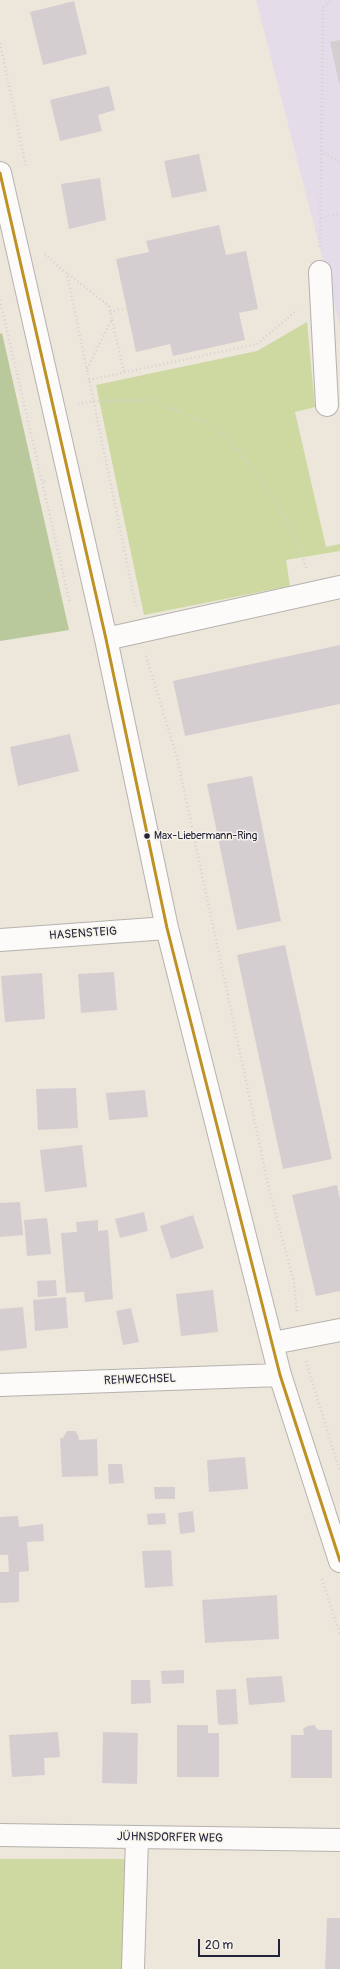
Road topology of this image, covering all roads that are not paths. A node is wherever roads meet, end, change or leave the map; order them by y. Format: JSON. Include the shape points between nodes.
{"nodes":[{"id":1,"x":0,"y":173,"type":"edge"},
{"id":2,"x":320,"y":281,"type":"road end"},
{"id":3,"x":327,"y":405,"type":"dead end"},
{"id":4,"x":340,"y":587,"type":"edge"},
{"id":5,"x":106,"y":639,"type":"junction"},
{"id":6,"x":167,"y":928,"type":"junction"},
{"id":7,"x":0,"y":940,"type":"edge"},
{"id":8,"x":340,"y":1330,"type":"edge"},
{"id":9,"x":273,"y":1343,"type":"junction"},
{"id":10,"x":280,"y":1375,"type":"junction"},
{"id":11,"x":0,"y":1385,"type":"edge"},
{"id":12,"x":340,"y":1561,"type":"edge"},
{"id":13,"x":0,"y":1835,"type":"edge"},
{"id":14,"x":137,"y":1838,"type":"junction"},
{"id":15,"x":340,"y":1840,"type":"edge"},
{"id":16,"x":134,"y":1969,"type":"edge"}],
"edges":[{"from":1,"to":5,"type":"street"},
{"from":2,"to":3,"type":"street"},
{"from":4,"to":5,"type":"street"},
{"from":5,"to":6,"type":"street"},
{"from":6,"to":7,"type":"street","name":"HASENSTEIG"},
{"from":6,"to":9,"type":"street"},
{"from":8,"to":9,"type":"street"},
{"from":9,"to":10,"type":"street"},
{"from":10,"to":11,"type":"street","name":"REHWECHSEL"},
{"from":10,"to":12,"type":"street"},
{"from":13,"to":14,"type":"street","name":"JÜHNSDORFER WEG"},
{"from":14,"to":15,"type":"street","name":"JÜHNSDORFER WEG"},
{"from":14,"to":16,"type":"street"}]}
